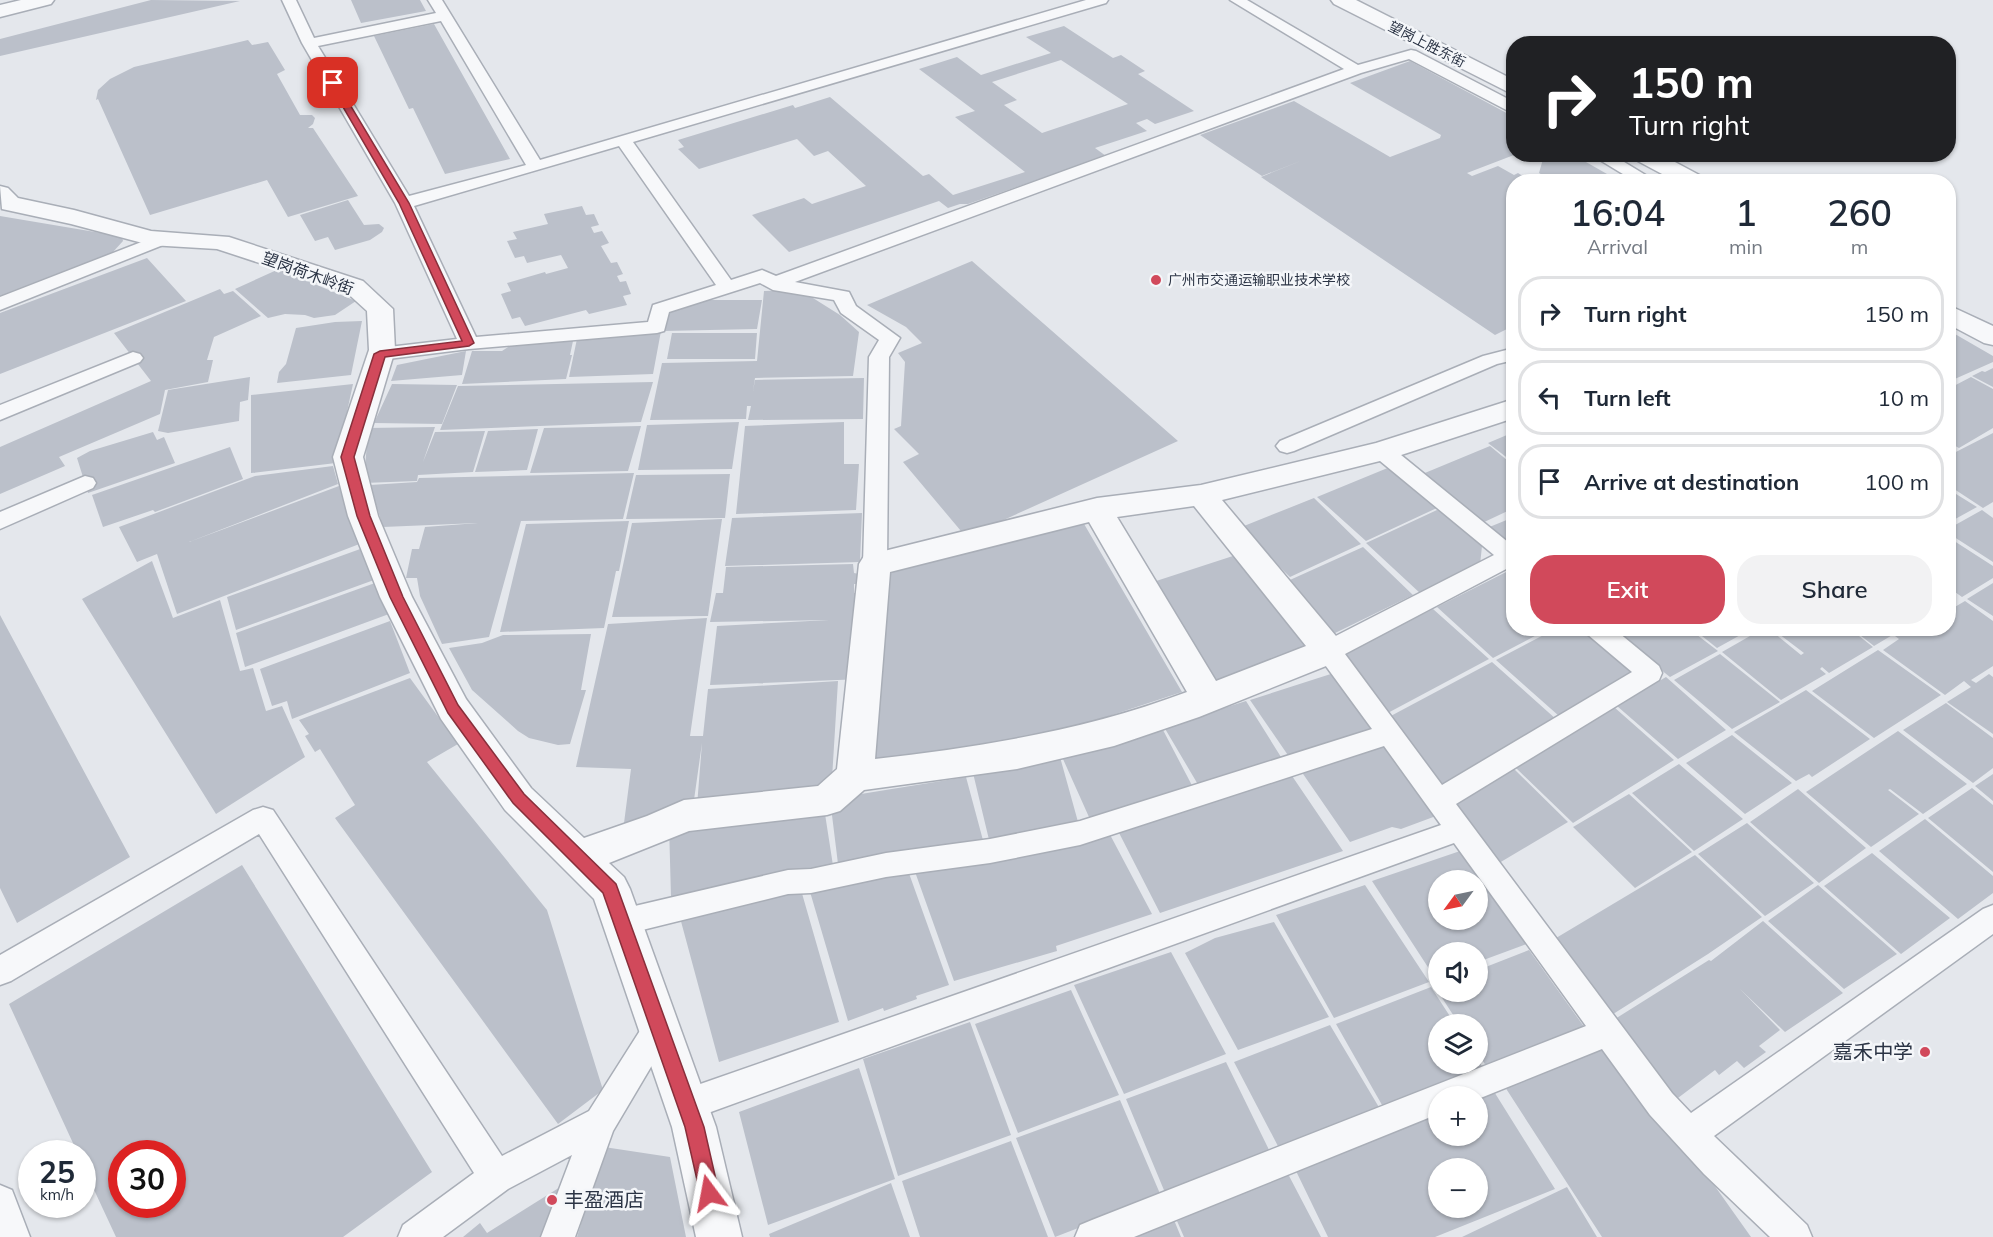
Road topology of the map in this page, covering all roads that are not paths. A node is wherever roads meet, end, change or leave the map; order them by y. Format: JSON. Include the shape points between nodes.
{"nodes":[{"id":1,"x":44,"y":0,"type":"edge"},
{"id":2,"x":289,"y":0,"type":"edge"},
{"id":3,"x":435,"y":0,"type":"edge"},
{"id":4,"x":1101,"y":0,"type":"edge"},
{"id":5,"x":1237,"y":0,"type":"edge"},
{"id":6,"x":1381,"y":0,"type":"edge"},
{"id":7,"x":1348,"y":4,"type":"edge"},
{"id":8,"x":0,"y":12,"type":"edge"},
{"id":9,"x":444,"y":16,"type":"junction"},
{"id":10,"x":309,"y":43,"type":"junction"},
{"id":11,"x":1356,"y":70,"type":"junction"},
{"id":12,"x":1506,"y":84,"type":"edge"},
{"id":13,"x":1506,"y":105,"type":"edge"},
{"id":14,"x":623,"y":140,"type":"junction"},
{"id":15,"x":1613,"y":162,"type":"edge"},
{"id":16,"x":1657,"y":162,"type":"edge"},
{"id":17,"x":536,"y":167,"type":"junction"},
{"id":18,"x":1634,"y":174,"type":"edge"},
{"id":19,"x":1680,"y":174,"type":"edge"},
{"id":20,"x":0,"y":194,"type":"edge"},
{"id":21,"x":404,"y":203,"type":"junction"},
{"id":22,"x":162,"y":239,"type":"junction"},
{"id":23,"x":773,"y":284,"type":"junction"},
{"id":24,"x":727,"y":287,"type":"junction"},
{"id":25,"x":0,"y":304,"type":"edge"},
{"id":26,"x":1956,"y":317,"type":"edge"},
{"id":27,"x":1993,"y":336,"type":"edge"},
{"id":28,"x":469,"y":343,"type":"junction"},
{"id":29,"x":380,"y":354,"type":"junction"},
{"id":30,"x":1506,"y":356,"type":"edge"},
{"id":31,"x":134,"y":358,"type":"dead end"},
{"id":32,"x":1506,"y":411,"type":"edge"},
{"id":33,"x":0,"y":413,"type":"edge"},
{"id":34,"x":1287,"y":446,"type":"dead end"},
{"id":35,"x":1382,"y":451,"type":"junction"},
{"id":36,"x":85,"y":483,"type":"dead end"},
{"id":37,"x":1201,"y":495,"type":"junction"},
{"id":38,"x":1097,"y":509,"type":"junction"},
{"id":39,"x":0,"y":521,"type":"edge"},
{"id":40,"x":1506,"y":554,"type":"edge"},
{"id":41,"x":1506,"y":562,"type":"edge"},
{"id":42,"x":875,"y":564,"type":"junction"},
{"id":43,"x":1606,"y":636,"type":"edge"},
{"id":44,"x":1329,"y":651,"type":"junction"},
{"id":45,"x":1208,"y":698,"type":"junction"},
{"id":46,"x":1390,"y":734,"type":"junction"},
{"id":47,"x":855,"y":776,"type":"junction"},
{"id":48,"x":1438,"y":801,"type":"junction"},
{"id":49,"x":1459,"y":830,"type":"junction"},
{"id":50,"x":578,"y":857,"type":"junction"},
{"id":51,"x":1993,"y":918,"type":"edge"},
{"id":52,"x":622,"y":922,"type":"junction"},
{"id":53,"x":0,"y":971,"type":"edge"},
{"id":54,"x":659,"y":1028,"type":"junction"},
{"id":55,"x":1609,"y":1032,"type":"junction"},
{"id":56,"x":1471,"y":1086,"type":"edge"},
{"id":57,"x":1428,"y":1103,"type":"edge"},
{"id":58,"x":686,"y":1105,"type":"junction"},
{"id":59,"x":600,"y":1122,"type":"junction"},
{"id":60,"x":1689,"y":1134,"type":"junction"},
{"id":61,"x":496,"y":1177,"type":"junction"},
{"id":62,"x":0,"y":1202,"type":"edge"},
{"id":63,"x":13,"y":1237,"type":"edge"},
{"id":64,"x":415,"y":1237,"type":"edge"},
{"id":65,"x":558,"y":1237,"type":"edge"},
{"id":66,"x":719,"y":1237,"type":"edge"},
{"id":67,"x":1092,"y":1237,"type":"edge"},
{"id":68,"x":1795,"y":1237,"type":"edge"}],
"edges":[{"from":1,"to":8,"type":"street"},
{"from":2,"to":10,"type":"lane"},
{"from":3,"to":9,"type":"lane"},
{"from":4,"to":14,"type":"lane"},
{"from":5,"to":11,"type":"lane"},
{"from":6,"to":7,"type":"street"},
{"from":7,"to":12,"type":"street","name":"望岗上胜东街"},
{"from":9,"to":10,"type":"lane"},
{"from":9,"to":17,"type":"lane"},
{"from":10,"to":21,"type":"lane"},
{"from":11,"to":13,"type":"lane","via":[[1411,54]]},
{"from":11,"to":23,"type":"lane"},
{"from":14,"to":17,"type":"lane"},
{"from":14,"to":24,"type":"lane"},
{"from":15,"to":18,"type":"lane"},
{"from":16,"to":19,"type":"street"},
{"from":17,"to":21,"type":"lane"},
{"from":20,"to":22,"type":"street","name":"望岗荷木岭街","via":[[10,204]]},
{"from":21,"to":28,"type":"lane"},
{"from":22,"to":25,"type":"lane"},
{"from":22,"to":29,"type":"street","name":"望岗荷木岭街","via":[[220,242],[354,286],[380,309]]},
{"from":23,"to":24,"type":"lane","via":[[762,276]]},
{"from":23,"to":42,"type":"lane","via":[[842,296],[848,309],[890,338],[879,357]]},
{"from":24,"to":28,"type":"lane","via":[[660,309],[657,327]]},
{"from":26,"to":27,"type":"street"},
{"from":28,"to":29,"type":"lane"},
{"from":29,"to":50,"type":"street","name":"望岗荷木岭街","via":[[348,457],[363,516],[396,597],[453,709],[519,799]]},
{"from":30,"to":34,"type":"lane"},
{"from":31,"to":33,"type":"lane"},
{"from":32,"to":35,"type":"street"},
{"from":35,"to":37,"type":"street"},
{"from":35,"to":40,"type":"lane"},
{"from":36,"to":39,"type":"lane"},
{"from":37,"to":38,"type":"street"},
{"from":37,"to":44,"type":"street"},
{"from":38,"to":42,"type":"street"},
{"from":38,"to":45,"type":"street"},
{"from":41,"to":44,"type":"lane"},
{"from":42,"to":47,"type":"street"},
{"from":43,"to":48,"type":"lane","via":[[1650,673]]},
{"from":44,"to":45,"type":"street"},
{"from":44,"to":46,"type":"lane"},
{"from":45,"to":47,"type":"street","via":[[1104,734],[1042,750]]},
{"from":46,"to":48,"type":"lane"},
{"from":46,"to":52,"type":"lane","via":[[1080,833],[789,882]]},
{"from":47,"to":50,"type":"street","via":[[827,800],[684,816]]},
{"from":48,"to":49,"type":"lane"},
{"from":49,"to":55,"type":"lane"},
{"from":49,"to":58,"type":"lane"},
{"from":50,"to":52,"type":"street","name":"望岗荷木岭街","via":[[610,889]]},
{"from":51,"to":60,"type":"lane"},
{"from":52,"to":54,"type":"street","name":"望岗荷木岭街"},
{"from":53,"to":61,"type":"lane","via":[[262,818]]},
{"from":54,"to":58,"type":"street","name":"望岗荷木岭街"},
{"from":54,"to":59,"type":"lane"},
{"from":55,"to":56,"type":"lane"},
{"from":55,"to":60,"type":"lane","via":[[1661,1104]]},
{"from":57,"to":67,"type":"lane"},
{"from":58,"to":66,"type":"street","name":"望岗荷木岭街"},
{"from":59,"to":61,"type":"lane"},
{"from":59,"to":65,"type":"lane"},
{"from":60,"to":68,"type":"lane"},
{"from":61,"to":64,"type":"lane"},
{"from":62,"to":63,"type":"lane"}]}
